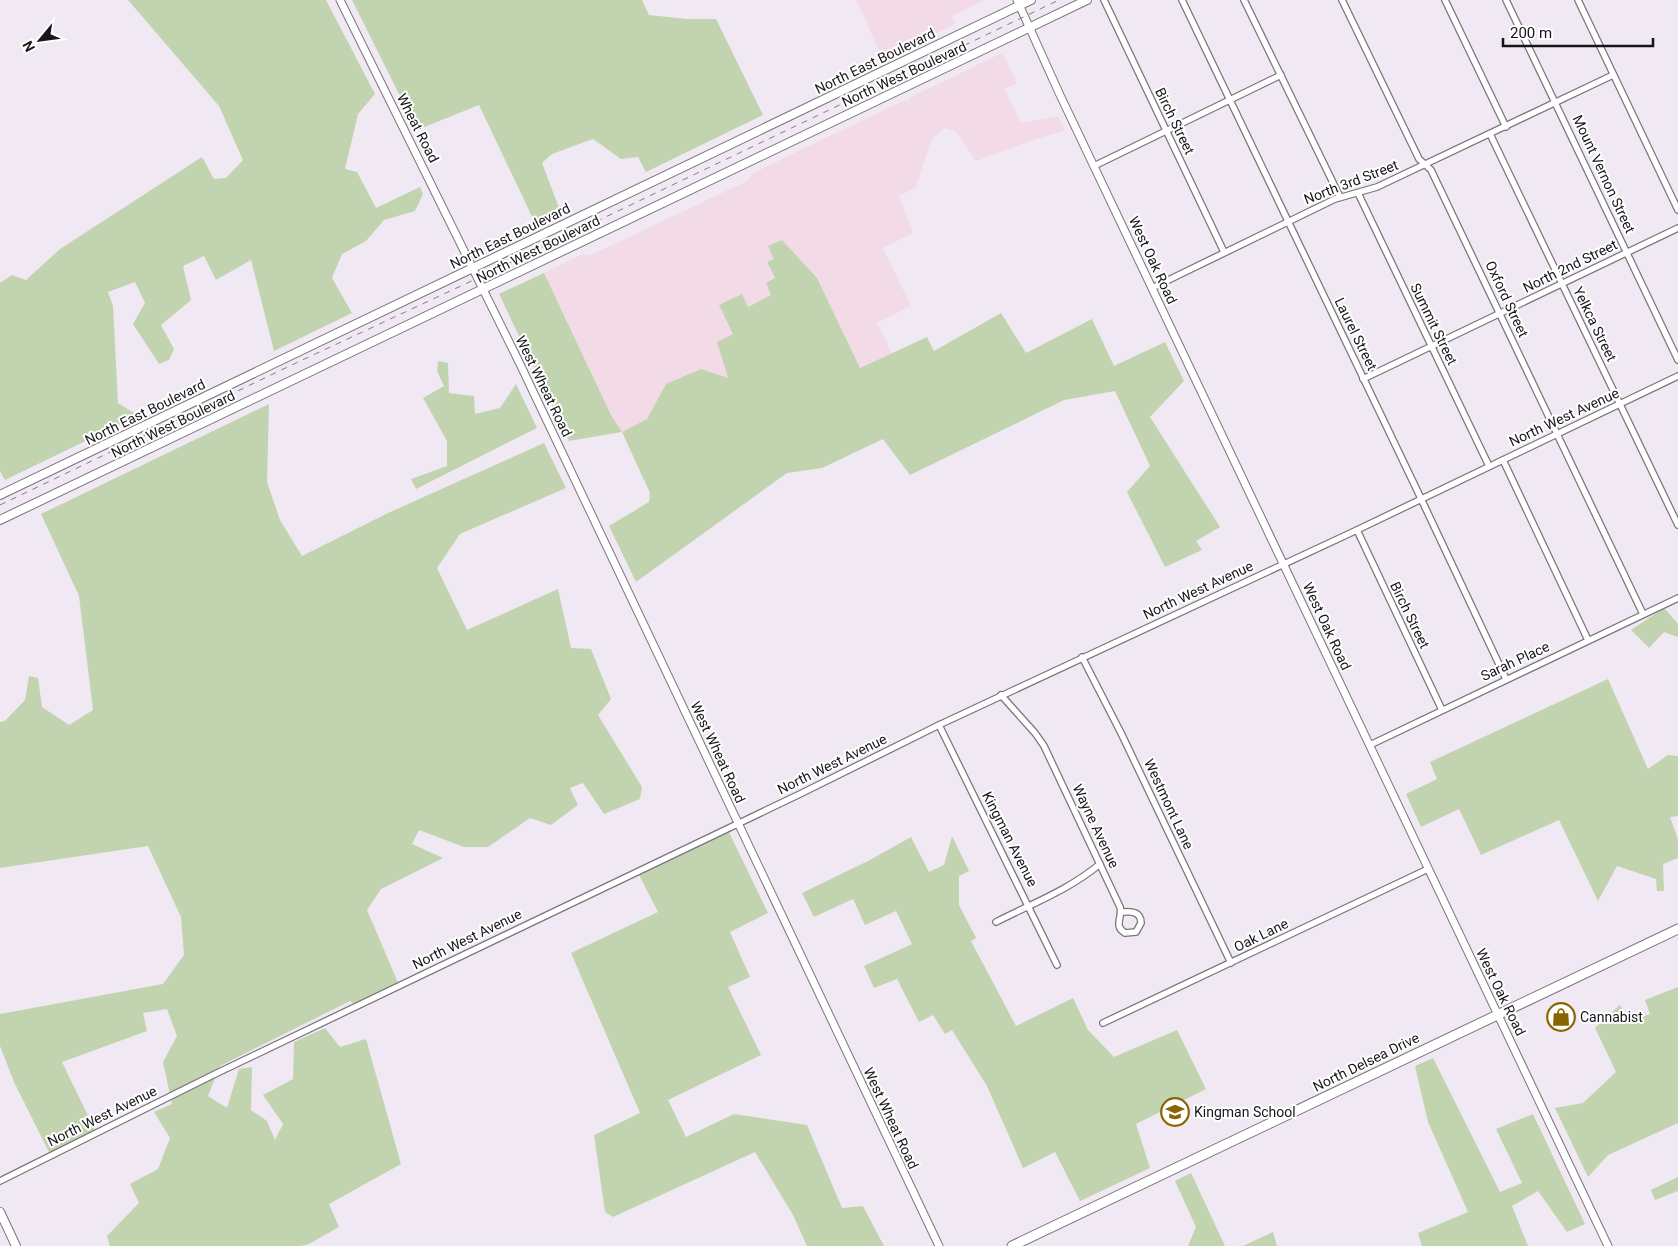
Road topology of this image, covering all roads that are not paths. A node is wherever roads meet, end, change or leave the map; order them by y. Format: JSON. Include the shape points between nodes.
{"nodes":[{"id":1,"x":340,"y":0,"type":"edge"},
{"id":2,"x":1031,"y":0,"type":"edge"},
{"id":3,"x":1087,"y":0,"type":"edge"},
{"id":4,"x":1104,"y":0,"type":"edge"},
{"id":5,"x":1182,"y":0,"type":"edge"},
{"id":6,"x":1244,"y":0,"type":"edge"},
{"id":7,"x":1342,"y":0,"type":"edge"},
{"id":8,"x":1445,"y":0,"type":"edge"},
{"id":9,"x":1506,"y":0,"type":"edge"},
{"id":10,"x":1578,"y":0,"type":"edge"},
{"id":11,"x":1018,"y":3,"type":"edge"},
{"id":12,"x":1029,"y":28,"type":"junction"},
{"id":13,"x":1281,"y":75,"type":"junction"},
{"id":14,"x":1614,"y":75,"type":"junction"},
{"id":15,"x":1230,"y":100,"type":"junction"},
{"id":16,"x":1556,"y":103,"type":"junction"},
{"id":17,"x":1506,"y":127,"type":"junction"},
{"id":18,"x":1166,"y":130,"type":"junction"},
{"id":19,"x":1490,"y":134,"type":"junction"},
{"id":20,"x":1426,"y":165,"type":"junction"},
{"id":21,"x":1094,"y":166,"type":"junction"},
{"id":22,"x":1358,"y":193,"type":"junction"},
{"id":23,"x":1340,"y":197,"type":"junction"},
{"id":24,"x":1678,"y":210,"type":"edge"},
{"id":25,"x":1288,"y":221,"type":"junction"},
{"id":26,"x":1678,"y":228,"type":"edge"},
{"id":27,"x":1224,"y":252,"type":"junction"},
{"id":28,"x":1627,"y":253,"type":"junction"},
{"id":29,"x":473,"y":268,"type":"junction"},
{"id":30,"x":1561,"y":284,"type":"junction"},
{"id":31,"x":1152,"y":288,"type":"junction"},
{"id":32,"x":484,"y":289,"type":"junction"},
{"id":33,"x":1500,"y":314,"type":"junction"},
{"id":34,"x":1431,"y":346,"type":"junction"},
{"id":35,"x":1678,"y":360,"type":"edge"},
{"id":36,"x":1678,"y":376,"type":"edge"},
{"id":37,"x":1364,"y":378,"type":"junction"},
{"id":38,"x":1620,"y":404,"type":"junction"},
{"id":39,"x":1557,"y":434,"type":"junction"},
{"id":40,"x":1503,"y":460,"type":"junction"},
{"id":41,"x":1489,"y":466,"type":"junction"},
{"id":42,"x":0,"y":495,"type":"edge"},
{"id":43,"x":1421,"y":499,"type":"junction"},
{"id":44,"x":0,"y":520,"type":"edge"},
{"id":45,"x":1678,"y":524,"type":"edge"},
{"id":46,"x":1356,"y":530,"type":"junction"},
{"id":47,"x":1284,"y":564,"type":"junction"},
{"id":48,"x":1678,"y":598,"type":"edge"},
{"id":49,"x":1643,"y":614,"type":"junction"},
{"id":50,"x":1588,"y":640,"type":"junction"},
{"id":51,"x":1082,"y":657,"type":"junction"},
{"id":52,"x":1506,"y":679,"type":"junction"},
{"id":53,"x":1002,"y":694,"type":"junction"},
{"id":54,"x":1442,"y":710,"type":"junction"},
{"id":55,"x":939,"y":724,"type":"junction"},
{"id":56,"x":1370,"y":745,"type":"junction"},
{"id":57,"x":738,"y":824,"type":"junction"},
{"id":58,"x":1100,"y":864,"type":"junction"},
{"id":59,"x":1428,"y":869,"type":"junction"},
{"id":60,"x":1029,"y":905,"type":"junction"},
{"id":61,"x":1123,"y":912,"type":"dead end"},
{"id":62,"x":996,"y":922,"type":"dead end"},
{"id":63,"x":1678,"y":929,"type":"edge"},
{"id":64,"x":1231,"y":963,"type":"junction"},
{"id":65,"x":1057,"y":965,"type":"dead end"},
{"id":66,"x":1498,"y":1014,"type":"junction"},
{"id":67,"x":1103,"y":1023,"type":"dead end"},
{"id":68,"x":0,"y":1181,"type":"edge"},
{"id":69,"x":0,"y":1212,"type":"edge"},
{"id":70,"x":16,"y":1246,"type":"edge"},
{"id":71,"x":939,"y":1246,"type":"edge"},
{"id":72,"x":1012,"y":1246,"type":"edge"},
{"id":73,"x":1608,"y":1246,"type":"edge"}],
"edges":[{"from":1,"to":29,"type":"street","name":"Wheat Road"},
{"from":2,"to":11,"type":"main road","name":"North East Boulevard"},
{"from":3,"to":12,"type":"main road","name":"North West Boulevard"},
{"from":4,"to":18,"type":"street","name":"Birch Street"},
{"from":5,"to":15,"type":"street","name":"Laurel Street"},
{"from":6,"to":13,"type":"street"},
{"from":7,"to":20,"type":"street","name":"Oxford Street","via":[[1419,159]]},
{"from":8,"to":17,"type":"street"},
{"from":9,"to":16,"type":"street","name":"Mount Vernon Street"},
{"from":10,"to":14,"type":"street"},
{"from":11,"to":12,"type":"street","name":"West Oak Road"},
{"from":11,"to":29,"type":"main road","name":"North East Boulevard"},
{"from":12,"to":21,"type":"street","name":"West Oak Road"},
{"from":12,"to":32,"type":"main road","name":"North West Boulevard"},
{"from":13,"to":15,"type":"street"},
{"from":13,"to":23,"type":"street"},
{"from":14,"to":16,"type":"street","name":"North 3rd Street"},
{"from":14,"to":24,"type":"street"},
{"from":15,"to":18,"type":"street"},
{"from":15,"to":25,"type":"street","name":"Laurel Street"},
{"from":16,"to":17,"type":"street","name":"North 3rd Street"},
{"from":16,"to":28,"type":"street","name":"Mount Vernon Street"},
{"from":17,"to":19,"type":"street","name":"North 3rd Street"},
{"from":18,"to":21,"type":"street"},
{"from":18,"to":27,"type":"street","name":"Birch Street"},
{"from":19,"to":20,"type":"street","name":"North 3rd Street"},
{"from":19,"to":30,"type":"street","name":"Yelkca Street"},
{"from":20,"to":22,"type":"street","name":"North 3rd Street","via":[[1377,188]]},
{"from":20,"to":33,"type":"street","name":"Oxford Street"},
{"from":21,"to":31,"type":"street","name":"West Oak Road"},
{"from":22,"to":23,"type":"street","name":"North 3rd Street"},
{"from":22,"to":34,"type":"street","name":"Summit Street"},
{"from":23,"to":25,"type":"street","name":"North 3rd Street"},
{"from":25,"to":27,"type":"street","name":"North 3rd Street"},
{"from":25,"to":37,"type":"street","name":"Laurel Street"},
{"from":26,"to":28,"type":"street","name":"North 2nd Street"},
{"from":27,"to":31,"type":"street","name":"North 3rd Street"},
{"from":28,"to":30,"type":"street","name":"North 2nd Street"},
{"from":28,"to":35,"type":"street","name":"Mount Vernon Street"},
{"from":29,"to":32,"type":"street","name":"West Wheat Road"},
{"from":29,"to":42,"type":"main road","name":"North East Boulevard"},
{"from":30,"to":33,"type":"street","name":"North 2nd Street"},
{"from":30,"to":38,"type":"street","name":"Yelkca Street"},
{"from":31,"to":47,"type":"street","name":"West Oak Road"},
{"from":32,"to":44,"type":"main road","name":"North West Boulevard"},
{"from":32,"to":57,"type":"street","name":"West Wheat Road"},
{"from":33,"to":34,"type":"street","name":"North 2nd Street"},
{"from":33,"to":39,"type":"street","name":"Oxford Street"},
{"from":34,"to":37,"type":"street","name":"North 2nd Street"},
{"from":34,"to":41,"type":"street","name":"Summit Street"},
{"from":36,"to":38,"type":"street","name":"North West Avenue"},
{"from":37,"to":43,"type":"street","name":"Laurel Street"},
{"from":38,"to":39,"type":"street","name":"North West Avenue"},
{"from":38,"to":45,"type":"street","name":"Yelkca Street"},
{"from":39,"to":40,"type":"street","name":"North West Avenue"},
{"from":39,"to":49,"type":"street","name":"Oxford Street"},
{"from":40,"to":41,"type":"street","name":"North West Avenue"},
{"from":40,"to":50,"type":"street"},
{"from":41,"to":43,"type":"street","name":"North West Avenue"},
{"from":43,"to":46,"type":"street","name":"North West Avenue"},
{"from":43,"to":52,"type":"street","name":"Laurel Street"},
{"from":46,"to":47,"type":"street","name":"North West Avenue"},
{"from":46,"to":54,"type":"street","name":"Birch Street"},
{"from":47,"to":51,"type":"street","name":"North West Avenue"},
{"from":47,"to":56,"type":"street","name":"West Oak Road"},
{"from":48,"to":49,"type":"street","name":"Sarah Place"},
{"from":49,"to":50,"type":"street","name":"Sarah Place"},
{"from":50,"to":52,"type":"street","name":"Sarah Place"},
{"from":51,"to":53,"type":"street","name":"North West Avenue"},
{"from":51,"to":64,"type":"street","name":"Westmont Lane"},
{"from":52,"to":54,"type":"street","name":"Sarah Place"},
{"from":53,"to":55,"type":"street","name":"North West Avenue"},
{"from":53,"to":58,"type":"street","name":"Wayne Avenue","via":[[1044,746]]},
{"from":54,"to":56,"type":"street","name":"Sarah Place"},
{"from":55,"to":57,"type":"street","name":"North West Avenue"},
{"from":55,"to":60,"type":"street","name":"Kingman Avenue"},
{"from":56,"to":59,"type":"street","name":"West Oak Road"},
{"from":57,"to":68,"type":"street","name":"North West Avenue","via":[[242,1061]]},
{"from":57,"to":71,"type":"street","name":"West Wheat Road"},
{"from":58,"to":60,"type":"street","via":[[1072,885]]},
{"from":58,"to":61,"type":"street","name":"Wayne Avenue","via":[[1120,907],[1119,928],[1125,933],[1136,932],[1142,923],[1140,916],[1135,912]]},
{"from":59,"to":64,"type":"street","name":"Oak Lane"},
{"from":59,"to":66,"type":"street","name":"West Oak Road"},
{"from":60,"to":62,"type":"street"},
{"from":60,"to":65,"type":"street","name":"Kingman Avenue"},
{"from":63,"to":66,"type":"main road","name":"North Delsea Drive"},
{"from":64,"to":67,"type":"street","name":"Oak Lane"},
{"from":66,"to":72,"type":"main road","name":"North Delsea Drive"},
{"from":66,"to":73,"type":"street","name":"West Oak Road"},
{"from":69,"to":70,"type":"main road"}]}
